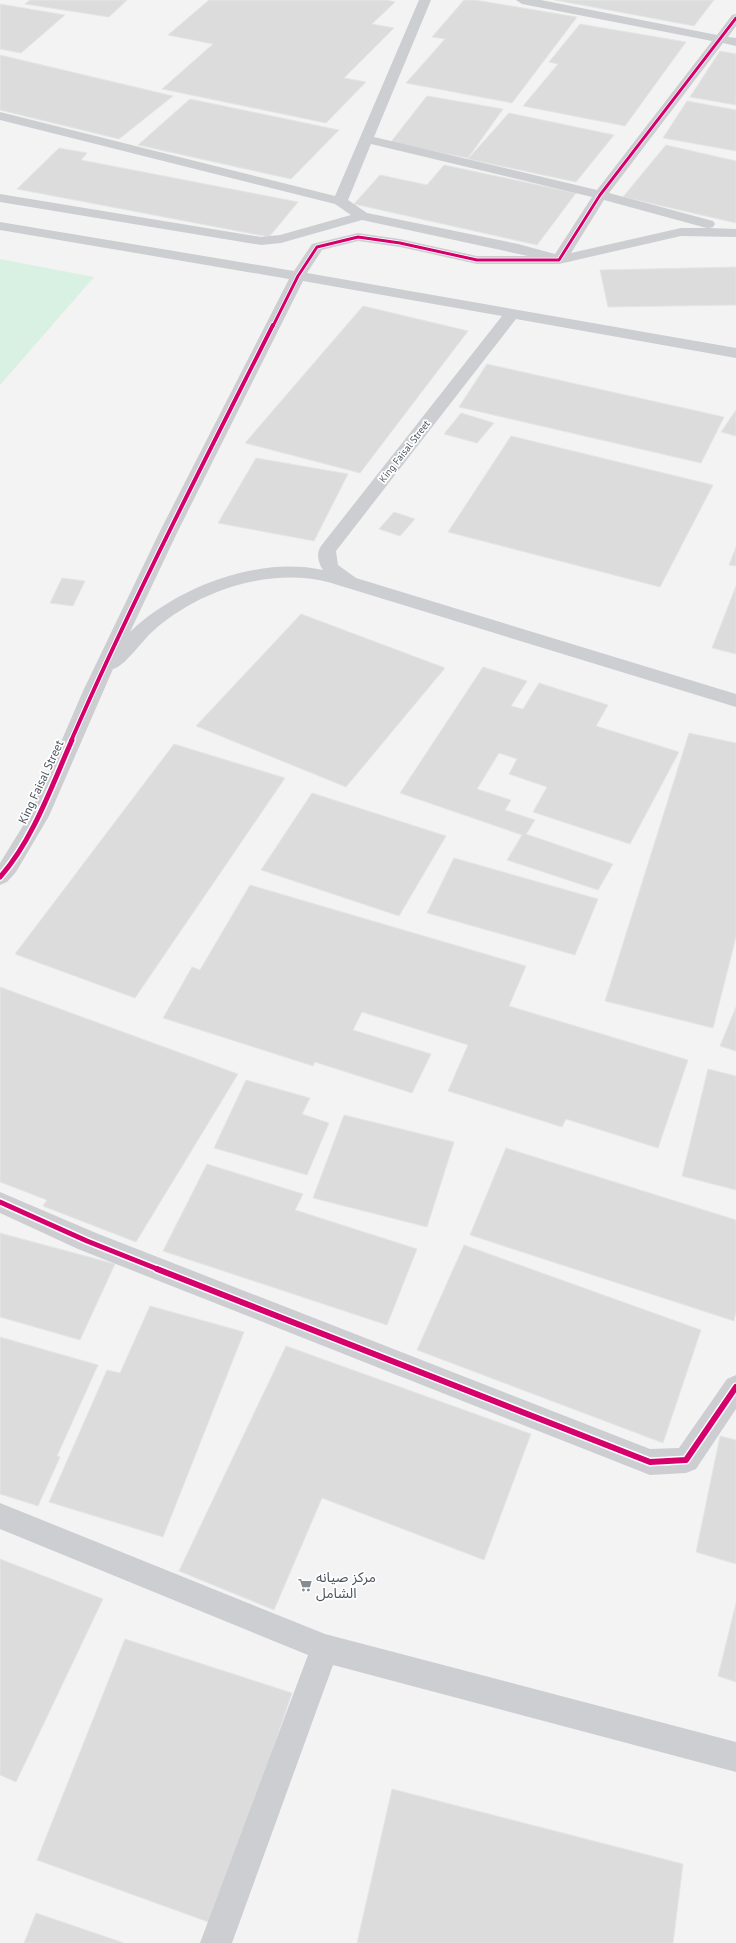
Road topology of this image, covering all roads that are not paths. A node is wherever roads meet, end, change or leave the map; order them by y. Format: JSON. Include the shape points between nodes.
{"nodes":[{"id":1,"x":425,"y":0,"type":"edge"},
{"id":2,"x":522,"y":0,"type":"edge"},
{"id":3,"x":736,"y":18,"type":"edge"},
{"id":4,"x":719,"y":39,"type":"junction"},
{"id":5,"x":736,"y":42,"type":"edge"},
{"id":6,"x":0,"y":116,"type":"edge"},
{"id":7,"x":366,"y":139,"type":"junction"},
{"id":8,"x":600,"y":195,"type":"junction"},
{"id":9,"x":0,"y":198,"type":"edge"},
{"id":10,"x":340,"y":201,"type":"junction"},
{"id":11,"x":362,"y":216,"type":"junction"},
{"id":12,"x":0,"y":226,"type":"edge"},
{"id":13,"x":736,"y":232,"type":"edge"},
{"id":14,"x":559,"y":260,"type":"junction"},
{"id":15,"x":298,"y":276,"type":"junction"},
{"id":16,"x":512,"y":314,"type":"junction"},
{"id":17,"x":736,"y":353,"type":"edge"},
{"id":18,"x":355,"y":584,"type":"junction"},
{"id":19,"x":93,"y":692,"type":"junction"},
{"id":20,"x":736,"y":701,"type":"edge"},
{"id":21,"x":0,"y":877,"type":"edge"},
{"id":22,"x":0,"y":1202,"type":"edge"},
{"id":23,"x":736,"y":1387,"type":"edge"},
{"id":24,"x":0,"y":1516,"type":"edge"},
{"id":25,"x":325,"y":1648,"type":"junction"},
{"id":26,"x":736,"y":1757,"type":"edge"},
{"id":27,"x":216,"y":1943,"type":"edge"}],
"edges":[{"from":1,"to":7,"type":"street"},
{"from":2,"to":4,"type":"street"},
{"from":3,"to":4,"type":"street"},
{"from":4,"to":5,"type":"street"},
{"from":4,"to":8,"type":"street"},
{"from":6,"to":10,"type":"street"},
{"from":7,"to":8,"type":"street"},
{"from":7,"to":10,"type":"street"},
{"from":8,"to":13,"type":"street"},
{"from":8,"to":14,"type":"street"},
{"from":9,"to":11,"type":"street","via":[[261,241],[281,239]]},
{"from":10,"to":11,"type":"street"},
{"from":11,"to":14,"type":"street","via":[[511,247]]},
{"from":12,"to":15,"type":"street"},
{"from":13,"to":14,"type":"street","via":[[681,232]]},
{"from":14,"to":15,"type":"street","via":[[477,260],[400,243],[358,237],[317,247]]},
{"from":15,"to":16,"type":"street"},
{"from":15,"to":19,"type":"street","via":[[168,533]]},
{"from":16,"to":17,"type":"street"},
{"from":16,"to":18,"type":"street","name":"King Faisal Street","via":[[327,550],[327,561],[332,570]]},
{"from":18,"to":19,"type":"street","via":[[319,574],[289,572],[252,577],[191,598],[168,610],[143,632],[116,659]]},
{"from":18,"to":20,"type":"street"},
{"from":19,"to":21,"type":"street","name":"King Faisal Street","via":[[39,816],[9,867]]},
{"from":22,"to":23,"type":"street","via":[[87,1241],[650,1462],[686,1460]]},
{"from":24,"to":25,"type":"street"},
{"from":25,"to":26,"type":"street"},
{"from":25,"to":27,"type":"street"}]}
